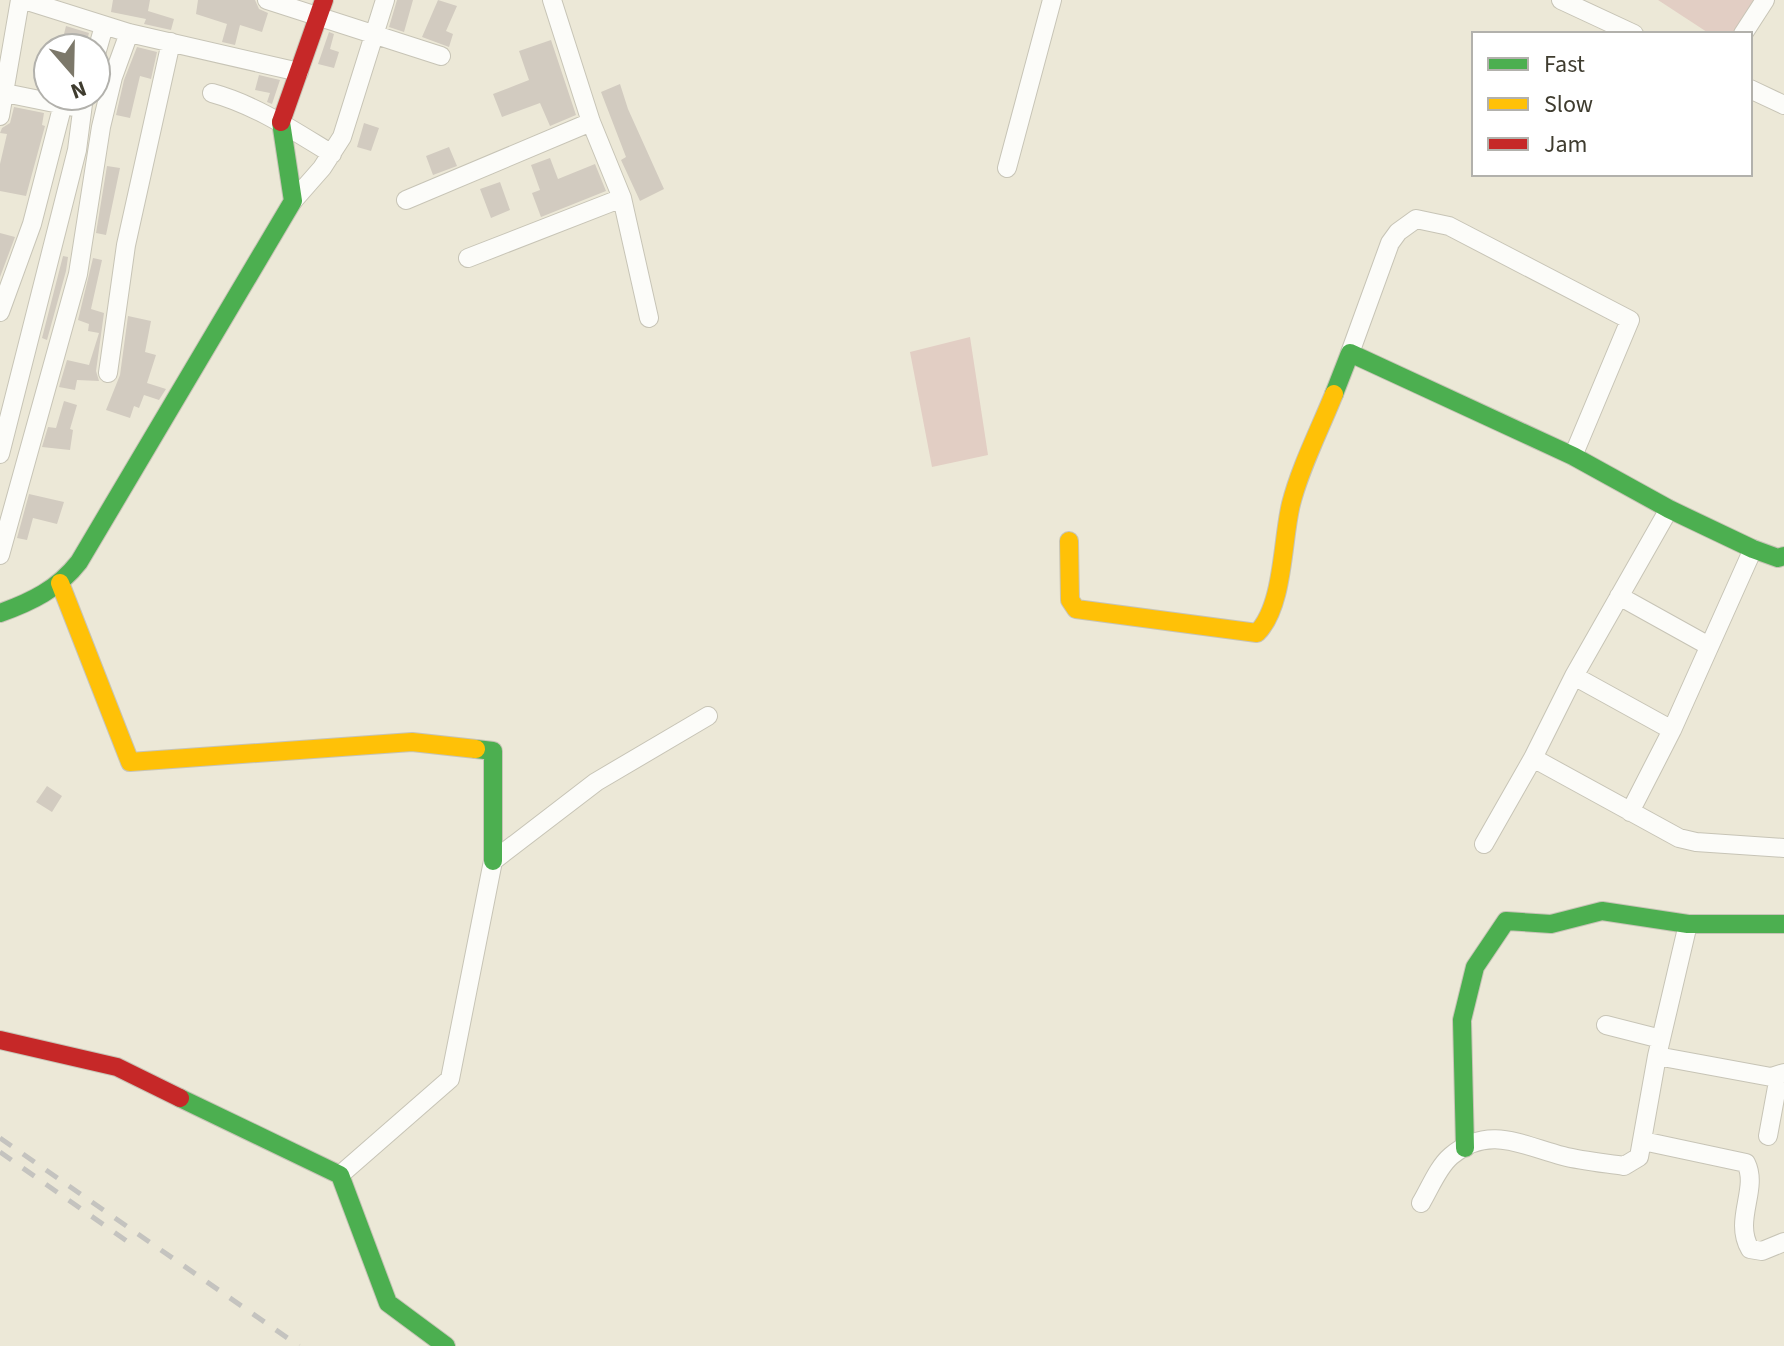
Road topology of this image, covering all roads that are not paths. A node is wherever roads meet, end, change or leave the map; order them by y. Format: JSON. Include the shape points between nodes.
{"nodes":[{"id":1,"x":22,"y":0,"type":"edge"},
{"id":2,"x":268,"y":0,"type":"edge"},
{"id":3,"x":385,"y":0,"type":"edge"},
{"id":4,"x":552,"y":0,"type":"edge"},
{"id":5,"x":1052,"y":0,"type":"edge"},
{"id":6,"x":1561,"y":0,"type":"edge"},
{"id":7,"x":1765,"y":0,"type":"edge"},
{"id":8,"x":321,"y":8,"type":"edge"},
{"id":9,"x":104,"y":26,"type":"junction"},
{"id":10,"x":102,"y":32,"type":"edge"},
{"id":11,"x":1630,"y":32,"type":"edge"},
{"id":12,"x":1744,"y":32,"type":"edge"},
{"id":13,"x":129,"y":33,"type":"junction"},
{"id":14,"x":373,"y":34,"type":"junction"},
{"id":15,"x":171,"y":42,"type":"junction"},
{"id":16,"x":441,"y":56,"type":"dead end"},
{"id":17,"x":299,"y":72,"type":"junction"},
{"id":18,"x":1752,"y":90,"type":"edge"},
{"id":19,"x":5,"y":93,"type":"junction"},
{"id":20,"x":212,"y":93,"type":"dead end"},
{"id":21,"x":32,"y":97,"type":"edge"},
{"id":22,"x":1784,"y":105,"type":"edge"},
{"id":23,"x":73,"y":112,"type":"edge"},
{"id":24,"x":76,"y":112,"type":"edge"},
{"id":25,"x":0,"y":116,"type":"edge"},
{"id":26,"x":591,"y":122,"type":"junction"},
{"id":27,"x":281,"y":123,"type":"junction"},
{"id":28,"x":332,"y":154,"type":"junction"},
{"id":29,"x":1007,"y":168,"type":"dead end"},
{"id":30,"x":622,"y":198,"type":"junction"},
{"id":31,"x":406,"y":200,"type":"dead end"},
{"id":32,"x":293,"y":201,"type":"junction"},
{"id":33,"x":468,"y":258,"type":"dead end"},
{"id":34,"x":0,"y":312,"type":"edge"},
{"id":35,"x":649,"y":318,"type":"dead end"},
{"id":36,"x":1350,"y":353,"type":"junction"},
{"id":37,"x":108,"y":373,"type":"dead end"},
{"id":38,"x":8,"y":426,"type":"junction"},
{"id":39,"x":36,"y":434,"type":"junction"},
{"id":40,"x":0,"y":454,"type":"edge"},
{"id":41,"x":1573,"y":456,"type":"junction"},
{"id":42,"x":1669,"y":509,"type":"junction"},
{"id":43,"x":1069,"y":541,"type":"dead end"},
{"id":44,"x":1753,"y":549,"type":"junction"},
{"id":45,"x":0,"y":555,"type":"edge"},
{"id":46,"x":1784,"y":556,"type":"edge"},
{"id":47,"x":60,"y":583,"type":"junction"},
{"id":48,"x":1619,"y":596,"type":"junction"},
{"id":49,"x":0,"y":613,"type":"edge"},
{"id":50,"x":1709,"y":646,"type":"junction"},
{"id":51,"x":1574,"y":676,"type":"junction"},
{"id":52,"x":708,"y":716,"type":"dead end"},
{"id":53,"x":1672,"y":730,"type":"junction"},
{"id":54,"x":1533,"y":758,"type":"junction"},
{"id":55,"x":1630,"y":812,"type":"junction"},
{"id":56,"x":1484,"y":844,"type":"dead end"},
{"id":57,"x":1784,"y":848,"type":"edge"},
{"id":58,"x":493,"y":861,"type":"junction"},
{"id":59,"x":1688,"y":924,"type":"junction"},
{"id":60,"x":1784,"y":924,"type":"edge"},
{"id":61,"x":1606,"y":1025,"type":"dead end"},
{"id":62,"x":0,"y":1040,"type":"edge"},
{"id":63,"x":1659,"y":1048,"type":"junction"},
{"id":64,"x":1782,"y":1074,"type":"edge"},
{"id":65,"x":1775,"y":1125,"type":"edge"},
{"id":66,"x":1643,"y":1141,"type":"junction"},
{"id":67,"x":1465,"y":1148,"type":"junction"},
{"id":68,"x":340,"y":1175,"type":"junction"},
{"id":69,"x":1421,"y":1203,"type":"dead end"},
{"id":70,"x":1784,"y":1242,"type":"edge"},
{"id":71,"x":446,"y":1346,"type":"edge"}],
"edges":[{"from":1,"to":9,"type":"street"},
{"from":1,"to":19,"type":"street"},
{"from":2,"to":8,"type":"street"},
{"from":3,"to":14,"type":"street"},
{"from":4,"to":26,"type":"street"},
{"from":5,"to":29,"type":"street"},
{"from":6,"to":11,"type":"street"},
{"from":7,"to":12,"type":"street"},
{"from":8,"to":14,"type":"street"},
{"from":8,"to":17,"type":"street"},
{"from":9,"to":10,"type":"street"},
{"from":9,"to":13,"type":"street"},
{"from":13,"to":15,"type":"street"},
{"from":13,"to":39,"type":"street","via":[[101,127],[78,274]]},
{"from":14,"to":16,"type":"street"},
{"from":14,"to":28,"type":"street"},
{"from":15,"to":17,"type":"street"},
{"from":15,"to":37,"type":"street","via":[[126,245]]},
{"from":17,"to":27,"type":"street"},
{"from":18,"to":22,"type":"street"},
{"from":19,"to":21,"type":"street"},
{"from":19,"to":25,"type":"street"},
{"from":20,"to":27,"type":"street"},
{"from":23,"to":34,"type":"street"},
{"from":24,"to":38,"type":"street","via":[[77,150]]},
{"from":26,"to":30,"type":"street"},
{"from":26,"to":31,"type":"street"},
{"from":27,"to":28,"type":"street"},
{"from":27,"to":32,"type":"street"},
{"from":28,"to":32,"type":"street"},
{"from":30,"to":33,"type":"street"},
{"from":30,"to":35,"type":"street"},
{"from":32,"to":47,"type":"street","via":[[108,517]]},
{"from":36,"to":41,"type":"street"},
{"from":36,"to":41,"type":"street","via":[[1398,232],[1416,219],[1449,226],[1630,320]]},
{"from":36,"to":43,"type":"street","via":[[1297,482],[1267,623],[1257,633],[1076,609],[1070,600]]},
{"from":38,"to":39,"type":"street"},
{"from":38,"to":40,"type":"street"},
{"from":39,"to":45,"type":"street"},
{"from":41,"to":42,"type":"street"},
{"from":42,"to":44,"type":"street"},
{"from":42,"to":48,"type":"street"},
{"from":44,"to":46,"type":"street"},
{"from":44,"to":50,"type":"street"},
{"from":47,"to":49,"type":"street"},
{"from":47,"to":58,"type":"street","via":[[130,762],[412,742],[493,751]]},
{"from":48,"to":50,"type":"street"},
{"from":48,"to":51,"type":"street"},
{"from":50,"to":53,"type":"street"},
{"from":51,"to":53,"type":"street"},
{"from":51,"to":54,"type":"street"},
{"from":52,"to":58,"type":"street","via":[[596,782]]},
{"from":53,"to":55,"type":"street"},
{"from":54,"to":55,"type":"street"},
{"from":54,"to":56,"type":"street"},
{"from":55,"to":57,"type":"street","via":[[1696,842]]},
{"from":58,"to":68,"type":"street","via":[[450,1079]]},
{"from":59,"to":60,"type":"street"},
{"from":59,"to":63,"type":"street"},
{"from":59,"to":67,"type":"street","via":[[1602,911],[1551,924],[1506,921],[1475,967],[1462,1020]]},
{"from":61,"to":63,"type":"street"},
{"from":62,"to":68,"type":"street","via":[[117,1067]]},
{"from":63,"to":64,"type":"street","via":[[1771,1077]]},
{"from":63,"to":66,"type":"street"},
{"from":64,"to":65,"type":"street"},
{"from":66,"to":67,"type":"street","via":[[1639,1157],[1628,1166],[1565,1157],[1507,1138]]},
{"from":66,"to":70,"type":"street","via":[[1746,1163],[1745,1241],[1755,1251]]},
{"from":67,"to":69,"type":"street","via":[[1445,1163]]},
{"from":68,"to":71,"type":"street","via":[[388,1303]]}]}
